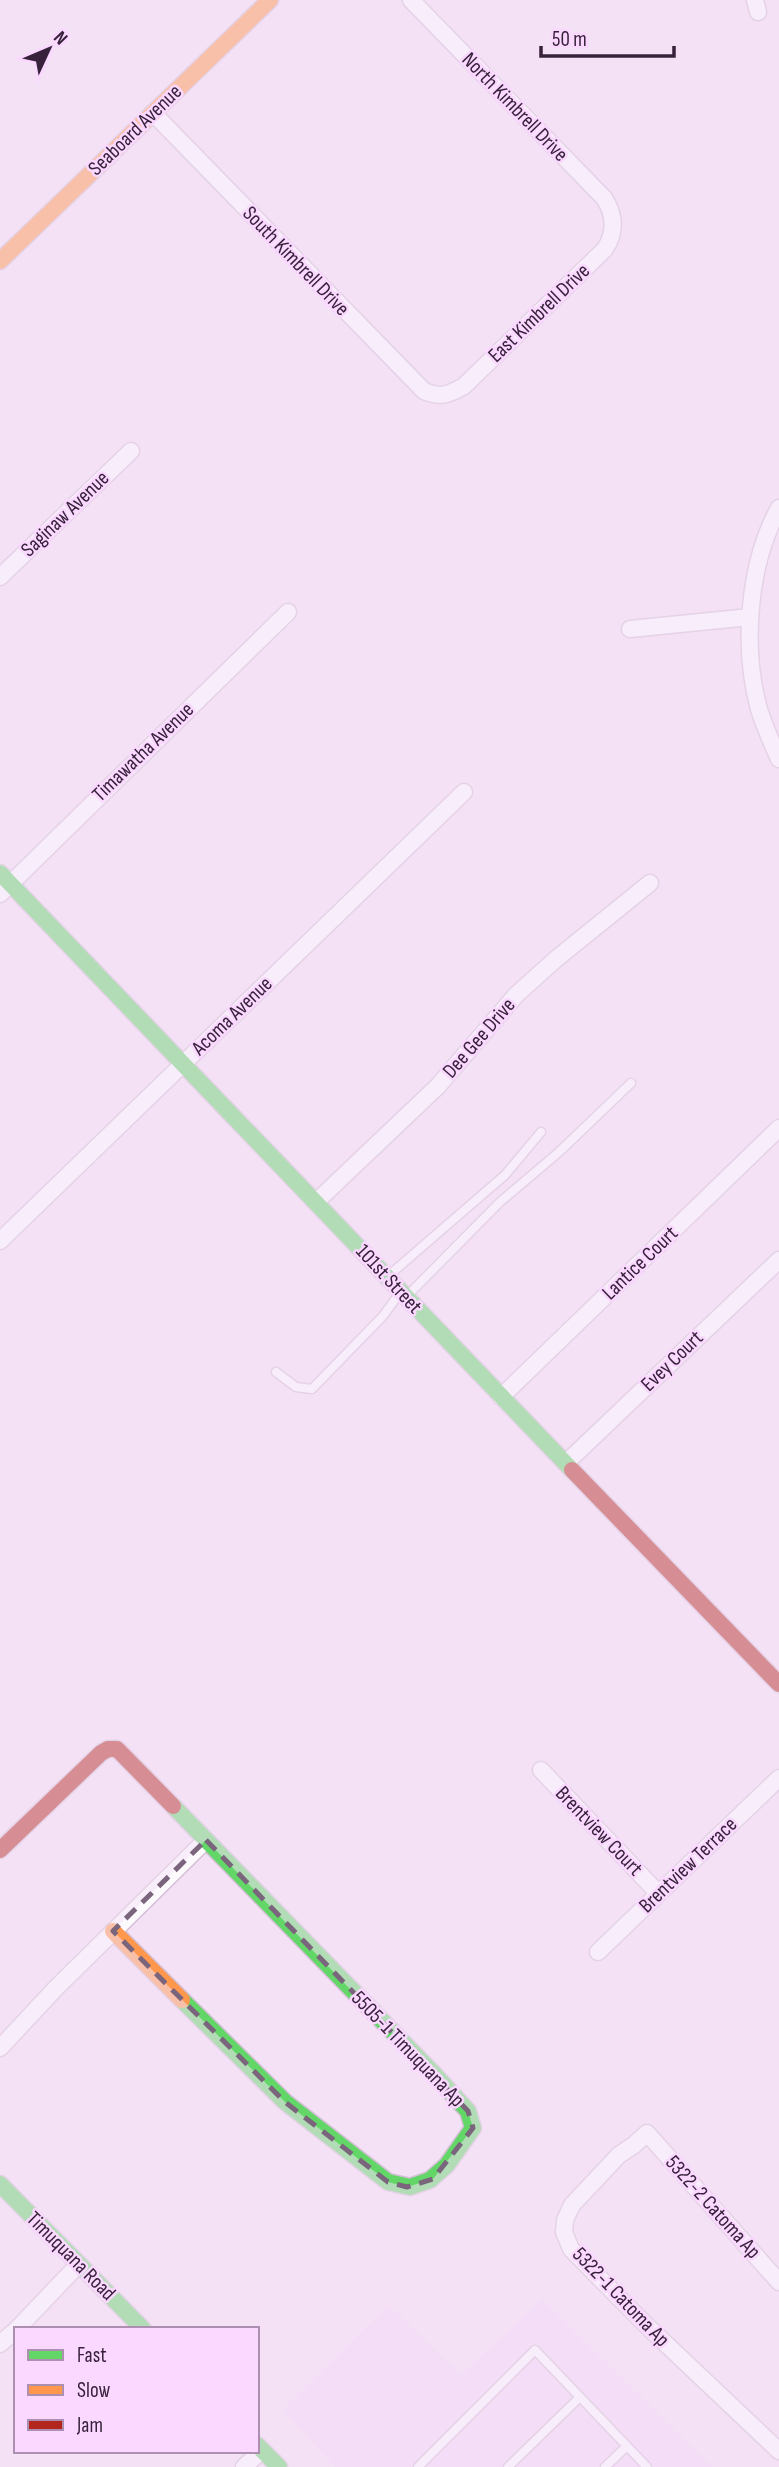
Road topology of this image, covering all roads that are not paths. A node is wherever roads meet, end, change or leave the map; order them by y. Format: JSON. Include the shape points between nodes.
{"nodes":[{"id":1,"x":270,"y":0,"type":"edge"},
{"id":2,"x":411,"y":0,"type":"edge"},
{"id":3,"x":153,"y":113,"type":"junction"},
{"id":4,"x":614,"y":218,"type":"joint"},
{"id":5,"x":0,"y":261,"type":"edge"},
{"id":6,"x":447,"y":396,"type":"joint"},
{"id":7,"x":131,"y":451,"type":"dead end"},
{"id":8,"x":779,"y":508,"type":"edge"},
{"id":9,"x":0,"y":577,"type":"edge"},
{"id":10,"x":288,"y":612,"type":"dead end"},
{"id":11,"x":750,"y":617,"type":"junction"},
{"id":12,"x":631,"y":629,"type":"dead end"},
{"id":13,"x":779,"y":760,"type":"edge"},
{"id":14,"x":464,"y":792,"type":"dead end"},
{"id":15,"x":650,"y":883,"type":"dead end"},
{"id":16,"x":3,"y":884,"type":"edge"},
{"id":17,"x":182,"y":1064,"type":"junction"},
{"id":18,"x":631,"y":1083,"type":"dead end"},
{"id":19,"x":779,"y":1128,"type":"edge"},
{"id":20,"x":541,"y":1132,"type":"dead end"},
{"id":21,"x":316,"y":1202,"type":"junction"},
{"id":22,"x":0,"y":1241,"type":"edge"},
{"id":23,"x":779,"y":1260,"type":"edge"},
{"id":24,"x":387,"y":1277,"type":"junction"},
{"id":25,"x":403,"y":1294,"type":"junction"},
{"id":26,"x":276,"y":1372,"type":"dead end"},
{"id":27,"x":501,"y":1397,"type":"junction"},
{"id":28,"x":566,"y":1463,"type":"junction"},
{"id":29,"x":779,"y":1684,"type":"edge"},
{"id":30,"x":541,"y":1770,"type":"dead end"},
{"id":31,"x":779,"y":1778,"type":"edge"},
{"id":32,"x":206,"y":1840,"type":"junction"},
{"id":33,"x":0,"y":1850,"type":"edge"},
{"id":34,"x":658,"y":1893,"type":"junction"},
{"id":35,"x":113,"y":1931,"type":"junction"},
{"id":36,"x":598,"y":1952,"type":"dead end"},
{"id":37,"x":0,"y":2048,"type":"edge"},
{"id":38,"x":647,"y":2133,"type":"joint"},
{"id":39,"x":0,"y":2184,"type":"edge"},
{"id":40,"x":79,"y":2264,"type":"junction"},
{"id":41,"x":779,"y":2282,"type":"edge"},
{"id":42,"x":18,"y":2327,"type":"edge"},
{"id":43,"x":141,"y":2327,"type":"edge"},
{"id":44,"x":14,"y":2331,"type":"edge"},
{"id":45,"x":0,"y":2344,"type":"edge"},
{"id":46,"x":580,"y":2397,"type":"junction"},
{"id":47,"x":627,"y":2446,"type":"junction"},
{"id":48,"x":260,"y":2447,"type":"edge"},
{"id":49,"x":779,"y":2451,"type":"edge"},
{"id":50,"x":255,"y":2453,"type":"edge"},
{"id":51,"x":244,"y":2467,"type":"edge"},
{"id":52,"x":279,"y":2467,"type":"edge"},
{"id":53,"x":418,"y":2467,"type":"edge"},
{"id":54,"x":508,"y":2467,"type":"edge"},
{"id":55,"x":605,"y":2467,"type":"edge"},
{"id":56,"x":647,"y":2467,"type":"edge"}],
"edges":[{"from":1,"to":3,"type":"street","name":"Seaboard Avenue"},
{"from":2,"to":4,"type":"street","name":"North Kimbrell Drive","via":[[604,198]]},
{"from":3,"to":5,"type":"street","name":"Seaboard Avenue"},
{"from":3,"to":6,"type":"street","name":"South Kimbrell Drive","via":[[424,391]]},
{"from":4,"to":6,"type":"street","name":"East Kimbrell Drive","via":[[605,249],[464,386]]},
{"from":7,"to":9,"type":"street","name":"Saginaw Avenue"},
{"from":8,"to":11,"type":"street","via":[[755,579]]},
{"from":10,"to":16,"type":"street","name":"Timawatha Avenue"},
{"from":11,"to":12,"type":"street"},
{"from":11,"to":13,"type":"street","via":[[752,678]]},
{"from":14,"to":17,"type":"street","name":"Acoma Avenue"},
{"from":15,"to":21,"type":"street","name":"Dee Gee Drive","via":[[516,995],[438,1086]]},
{"from":16,"to":17,"type":"street","name":"101st Street"},
{"from":17,"to":21,"type":"street","name":"101st Street"},
{"from":17,"to":22,"type":"street","name":"Acoma Avenue"},
{"from":18,"to":25,"type":"lane"},
{"from":19,"to":27,"type":"street","name":"Lantice Court"},
{"from":20,"to":24,"type":"lane","via":[[505,1175]]},
{"from":21,"to":24,"type":"street","name":"101st Street"},
{"from":23,"to":28,"type":"street","name":"Evey Court"},
{"from":24,"to":25,"type":"street","name":"101st Street"},
{"from":25,"to":26,"type":"lane","via":[[312,1389],[296,1387]]},
{"from":25,"to":27,"type":"street","name":"101st Street"},
{"from":27,"to":28,"type":"street","name":"101st Street"},
{"from":28,"to":29,"type":"street","name":"101st Street"},
{"from":30,"to":34,"type":"street","name":"Brentview Court"},
{"from":31,"to":34,"type":"street","name":"Brentview Terrace"},
{"from":32,"to":33,"type":"street","via":[[117,1749],[108,1749]]},
{"from":32,"to":35,"type":"street"},
{"from":32,"to":35,"type":"street","name":"5505-1 Timuquana Ap","via":[[468,2112],[473,2128],[443,2170],[418,2186],[388,2182],[285,2102]]},
{"from":34,"to":36,"type":"street","name":"Brentview Terrace"},
{"from":35,"to":37,"type":"street"},
{"from":38,"to":41,"type":"street","name":"5322-2 Catoma Ap"},
{"from":38,"to":49,"type":"street","name":"5322-1 Catoma Ap","via":[[619,2155],[572,2205],[564,2232],[571,2249]]},
{"from":39,"to":40,"type":"street","name":"Timuquana Road"},
{"from":40,"to":42,"type":"street"},
{"from":40,"to":43,"type":"street","name":"Timuquana Road"},
{"from":44,"to":45,"type":"street"},
{"from":46,"to":47,"type":"lane"},
{"from":46,"to":53,"type":"lane","via":[[535,2350]]},
{"from":46,"to":54,"type":"lane"},
{"from":47,"to":55,"type":"lane"},
{"from":47,"to":56,"type":"lane"},
{"from":48,"to":52,"type":"street"},
{"from":50,"to":51,"type":"street"}]}
